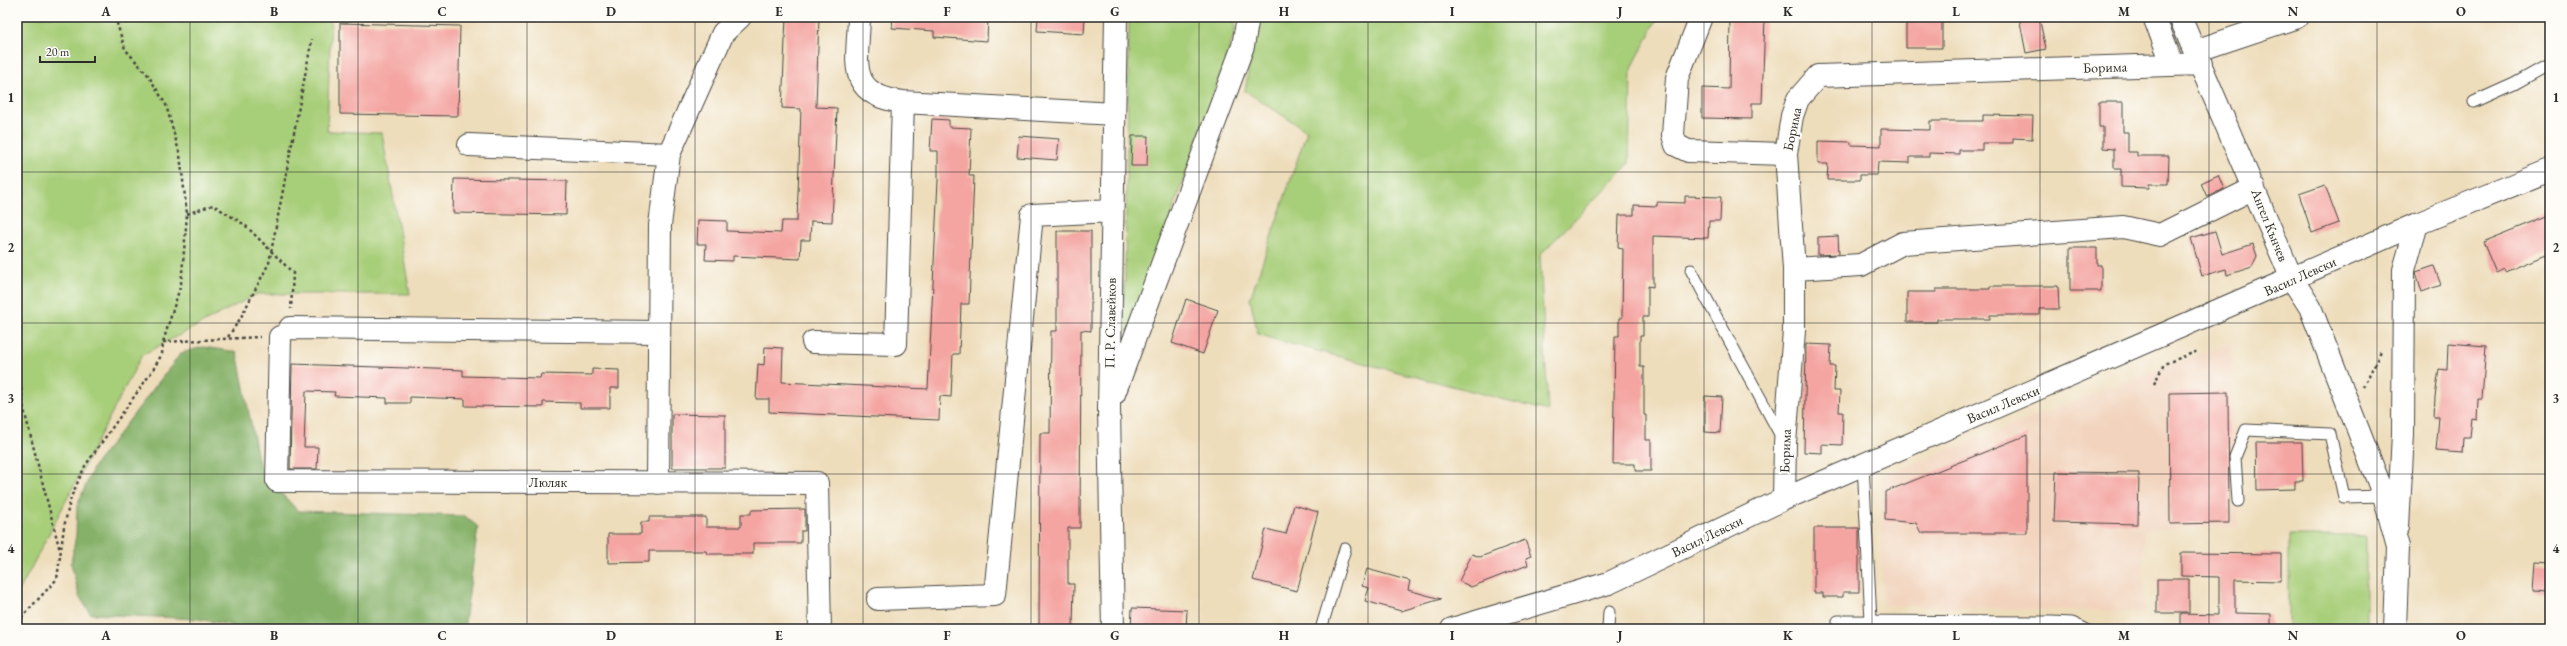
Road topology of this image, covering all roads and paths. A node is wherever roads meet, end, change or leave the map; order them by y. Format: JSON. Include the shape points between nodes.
{"nodes":[{"id":1,"x":115,"y":17,"type":"edge"},
{"id":2,"x":740,"y":17,"type":"edge"},
{"id":3,"x":859,"y":17,"type":"edge"},
{"id":4,"x":1116,"y":17,"type":"edge"},
{"id":5,"x":1248,"y":17,"type":"edge"},
{"id":6,"x":1702,"y":17,"type":"edge"},
{"id":7,"x":2154,"y":17,"type":"edge"},
{"id":8,"x":2180,"y":17,"type":"edge"},
{"id":9,"x":2298,"y":17,"type":"edge"},
{"id":10,"x":312,"y":39,"type":"dead end"},
{"id":11,"x":2198,"y":58,"type":"junction"},
{"id":12,"x":2550,"y":64,"type":"edge"},
{"id":13,"x":2173,"y":65,"type":"junction"},
{"id":14,"x":903,"y":102,"type":"junction"},
{"id":15,"x":2474,"y":102,"type":"dead end"},
{"id":16,"x":1114,"y":114,"type":"junction"},
{"id":17,"x":469,"y":145,"type":"dead end"},
{"id":18,"x":669,"y":154,"type":"junction"},
{"id":19,"x":1786,"y":154,"type":"junction"},
{"id":20,"x":2550,"y":170,"type":"edge"},
{"id":21,"x":2254,"y":188,"type":"junction"},
{"id":22,"x":1112,"y":211,"type":"junction"},
{"id":23,"x":187,"y":214,"type":"junction"},
{"id":24,"x":2417,"y":224,"type":"junction"},
{"id":25,"x":271,"y":249,"type":"junction"},
{"id":26,"x":1794,"y":269,"type":"junction"},
{"id":27,"x":1691,"y":270,"type":"dead end"},
{"id":28,"x":2292,"y":279,"type":"junction"},
{"id":29,"x":2404,"y":323,"type":"junction"},
{"id":30,"x":285,"y":332,"type":"junction"},
{"id":31,"x":658,"y":332,"type":"junction"},
{"id":32,"x":228,"y":337,"type":"junction"},
{"id":33,"x":163,"y":342,"type":"junction"},
{"id":34,"x":814,"y":342,"type":"dead end"},
{"id":35,"x":2198,"y":351,"type":"dead end"},
{"id":36,"x":17,"y":358,"type":"edge"},
{"id":37,"x":2154,"y":384,"type":"dead end"},
{"id":38,"x":1108,"y":409,"type":"junction"},
{"id":39,"x":2352,"y":413,"type":"junction"},
{"id":40,"x":1785,"y":443,"type":"junction"},
{"id":41,"x":1863,"y":464,"type":"junction"},
{"id":42,"x":658,"y":483,"type":"junction"},
{"id":43,"x":2384,"y":496,"type":"junction"},
{"id":44,"x":1784,"y":499,"type":"junction"},
{"id":45,"x":2238,"y":501,"type":"dead end"},
{"id":46,"x":2398,"y":547,"type":"junction"},
{"id":47,"x":1345,"y":549,"type":"dead end"},
{"id":48,"x":61,"y":553,"type":"junction"},
{"id":49,"x":878,"y":599,"type":"dead end"},
{"id":50,"x":1609,"y":612,"type":"dead end"},
{"id":51,"x":1871,"y":620,"type":"junction"},
{"id":52,"x":17,"y":622,"type":"edge"},
{"id":53,"x":820,"y":629,"type":"edge"},
{"id":54,"x":1113,"y":629,"type":"edge"},
{"id":55,"x":1321,"y":629,"type":"edge"},
{"id":56,"x":1452,"y":629,"type":"edge"},
{"id":57,"x":1608,"y":629,"type":"edge"},
{"id":58,"x":1838,"y":629,"type":"edge"},
{"id":59,"x":2085,"y":629,"type":"edge"},
{"id":60,"x":2395,"y":629,"type":"edge"}],
"edges":[{"from":1,"to":23,"type":"path","via":[[125,49],[148,75],[166,105],[180,155]]},
{"from":2,"to":18,"type":"street","via":[[723,33]]},
{"from":3,"to":14,"type":"street","via":[[858,75],[870,93]]},
{"from":4,"to":16,"type":"street","name":"П. Р. Славейков"},
{"from":5,"to":38,"type":"street","via":[[1243,46]]},
{"from":6,"to":19,"type":"street","via":[[1677,78],[1673,135],[1676,145],[1688,151]]},
{"from":7,"to":13,"type":"street"},
{"from":8,"to":11,"type":"street","name":"Ангел Кънчев"},
{"from":9,"to":11,"type":"street","name":"Борима"},
{"from":10,"to":25,"type":"path"},
{"from":11,"to":13,"type":"street","name":"Борима"},
{"from":11,"to":21,"type":"street","name":"Ангел Кънчев"},
{"from":12,"to":15,"type":"lane"},
{"from":13,"to":19,"type":"street","name":"Борима","via":[[1818,76],[1798,99],[1792,116]]},
{"from":14,"to":16,"type":"street"},
{"from":14,"to":34,"type":"street","via":[[896,344]]},
{"from":16,"to":22,"type":"street","name":"П. Р. Славейков"},
{"from":17,"to":18,"type":"street"},
{"from":18,"to":31,"type":"street","via":[[660,225]]},
{"from":19,"to":26,"type":"street","name":"Борима"},
{"from":20,"to":24,"type":"street","name":"Васил Левски"},
{"from":21,"to":26,"type":"street","via":[[2160,235],[2123,227],[1903,243],[1861,265]]},
{"from":21,"to":28,"type":"street","name":"Ангел Кънчев"},
{"from":22,"to":38,"type":"street","name":"П. Р. Славейков"},
{"from":22,"to":49,"type":"street","via":[[1032,215],[995,595]]},
{"from":23,"to":25,"type":"path","via":[[213,205],[245,225]]},
{"from":23,"to":33,"type":"path","via":[[181,284]]},
{"from":24,"to":28,"type":"street","name":"Васил Левски"},
{"from":24,"to":29,"type":"street","name":"Ангел Кънчев","via":[[2404,270]]},
{"from":25,"to":30,"type":"path","via":[[293,273]]},
{"from":25,"to":32,"type":"path","via":[[269,263]]},
{"from":26,"to":40,"type":"street","name":"Борима","via":[[1794,331]]},
{"from":27,"to":40,"type":"lane"},
{"from":28,"to":39,"type":"street","name":"Ангел Кънчев","via":[[2310,307]]},
{"from":28,"to":41,"type":"street","name":"Васил Левски"},
{"from":29,"to":39,"type":"path","via":[[2382,351]]},
{"from":29,"to":46,"type":"street","name":"Ангел Кънчев"},
{"from":30,"to":31,"type":"street"},
{"from":30,"to":32,"type":"path"},
{"from":30,"to":42,"type":"street","name":"Люляк","via":[[277,481]]},
{"from":31,"to":42,"type":"street"},
{"from":32,"to":33,"type":"path"},
{"from":33,"to":48,"type":"path","via":[[162,354],[153,370],[85,466],[71,497]]},
{"from":35,"to":37,"type":"path","via":[[2164,364]]},
{"from":36,"to":48,"type":"path","via":[[24,410]]},
{"from":38,"to":54,"type":"street","name":"П. Р. Славейков"},
{"from":39,"to":43,"type":"street","name":"Ангел Кънчев"},
{"from":40,"to":44,"type":"street","name":"Борима"},
{"from":41,"to":44,"type":"street","name":"Васил Левски"},
{"from":41,"to":51,"type":"lane"},
{"from":42,"to":53,"type":"street","name":"Люляк","via":[[817,484]]},
{"from":43,"to":45,"type":"lane","via":[[2344,498],[2330,434],[2246,430],[2235,457]]},
{"from":43,"to":46,"type":"street","name":"Ангел Кънчев"},
{"from":44,"to":56,"type":"street","name":"Васил Левски","via":[[1609,583]]},
{"from":46,"to":60,"type":"street","name":"Ангел Кънчев"},
{"from":47,"to":55,"type":"lane"},
{"from":48,"to":52,"type":"path","via":[[57,579]]},
{"from":50,"to":57,"type":"lane"},
{"from":51,"to":58,"type":"lane","via":[[1838,620]]},
{"from":51,"to":59,"type":"lane","via":[[2052,622],[2072,623]]}]}
